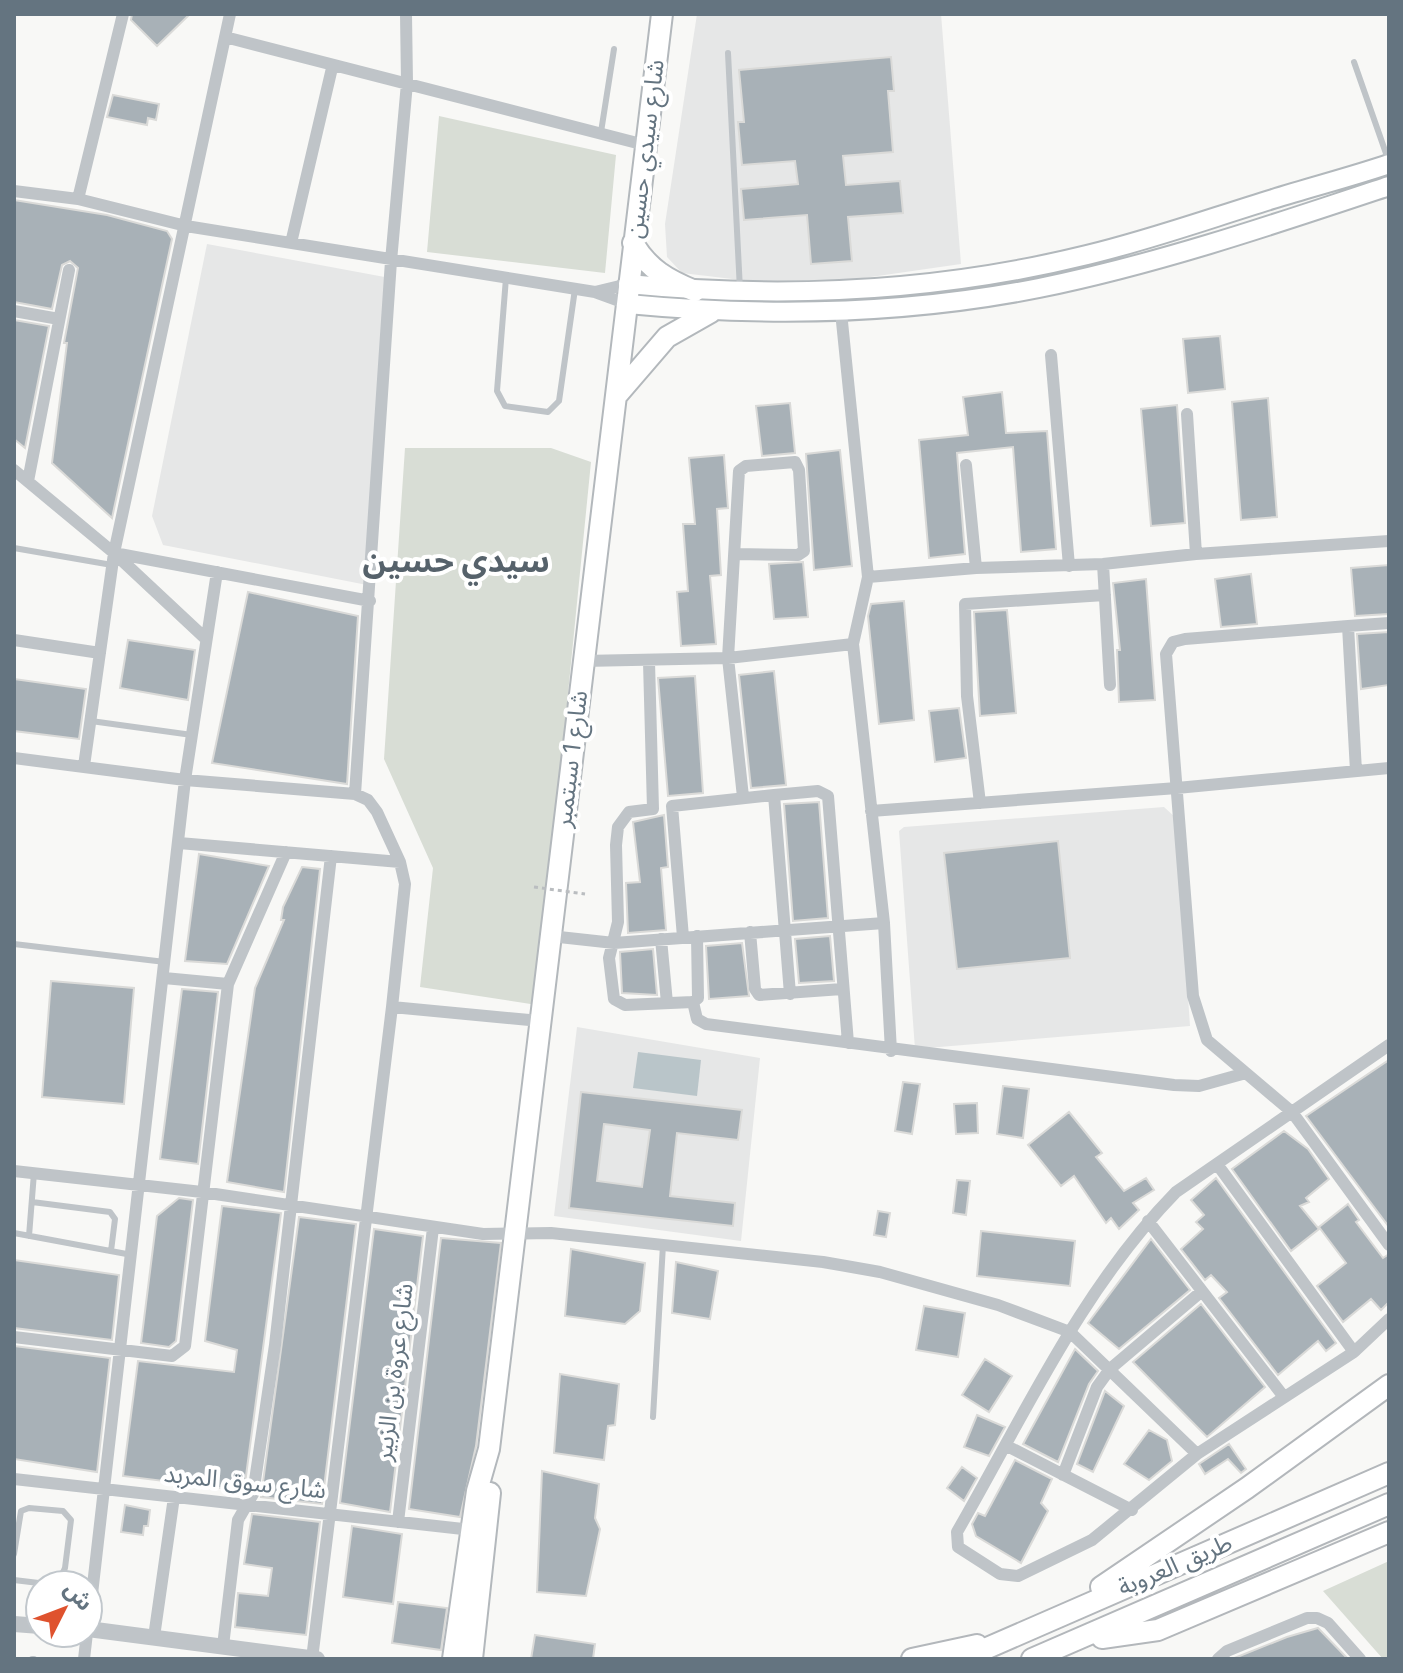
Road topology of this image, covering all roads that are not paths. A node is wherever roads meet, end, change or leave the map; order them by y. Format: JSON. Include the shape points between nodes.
{"nodes":[{"id":1,"x":123,"y":14,"type":"edge"},
{"id":2,"x":230,"y":14,"type":"edge"},
{"id":3,"x":406,"y":14,"type":"edge"},
{"id":4,"x":662,"y":14,"type":"edge"},
{"id":5,"x":225,"y":37,"type":"junction"},
{"id":6,"x":614,"y":49,"type":"dead end"},
{"id":7,"x":728,"y":53,"type":"dead end"},
{"id":8,"x":1354,"y":62,"type":"dead end"},
{"id":9,"x":332,"y":68,"type":"junction"},
{"id":10,"x":407,"y":83,"type":"junction"},
{"id":11,"x":601,"y":134,"type":"junction"},
{"id":12,"x":645,"y":145,"type":"junction"},
{"id":13,"x":1389,"y":163,"type":"edge"},
{"id":14,"x":1389,"y":186,"type":"edge"},
{"id":15,"x":14,"y":191,"type":"edge"},
{"id":16,"x":78,"y":199,"type":"junction"},
{"id":17,"x":186,"y":226,"type":"junction"},
{"id":18,"x":291,"y":243,"type":"junction"},
{"id":19,"x":633,"y":243,"type":"junction"},
{"id":20,"x":391,"y":261,"type":"junction"},
{"id":21,"x":69,"y":270,"type":"dead end"},
{"id":22,"x":506,"y":278,"type":"junction"},
{"id":23,"x":575,"y":289,"type":"junction"},
{"id":24,"x":695,"y":291,"type":"junction"},
{"id":25,"x":595,"y":292,"type":"junction"},
{"id":26,"x":628,"y":294,"type":"junction"},
{"id":27,"x":740,"y":294,"type":"junction"},
{"id":28,"x":14,"y":311,"type":"edge"},
{"id":29,"x":711,"y":312,"type":"junction"},
{"id":30,"x":841,"y":312,"type":"junction"},
{"id":31,"x":59,"y":319,"type":"junction"},
{"id":32,"x":1051,"y":355,"type":"dead end"},
{"id":33,"x":618,"y":394,"type":"junction"},
{"id":34,"x":1187,"y":414,"type":"dead end"},
{"id":35,"x":966,"y":465,"type":"dead end"},
{"id":36,"x":14,"y":470,"type":"edge"},
{"id":37,"x":28,"y":481,"type":"junction"},
{"id":38,"x":1389,"y":541,"type":"edge"},
{"id":39,"x":14,"y":548,"type":"edge"},
{"id":40,"x":735,"y":554,"type":"junction"},
{"id":41,"x":1196,"y":554,"type":"junction"},
{"id":42,"x":113,"y":559,"type":"junction"},
{"id":43,"x":1103,"y":564,"type":"junction"},
{"id":44,"x":1069,"y":566,"type":"junction"},
{"id":45,"x":976,"y":568,"type":"junction"},
{"id":46,"x":217,"y":572,"type":"junction"},
{"id":47,"x":868,"y":577,"type":"junction"},
{"id":48,"x":1105,"y":595,"type":"junction"},
{"id":49,"x":370,"y":601,"type":"junction"},
{"id":50,"x":1389,"y":623,"type":"edge"},
{"id":51,"x":1348,"y":626,"type":"junction"},
{"id":52,"x":206,"y":639,"type":"junction"},
{"id":53,"x":14,"y":640,"type":"edge"},
{"id":54,"x":853,"y":644,"type":"junction"},
{"id":55,"x":100,"y":653,"type":"junction"},
{"id":56,"x":728,"y":658,"type":"junction"},
{"id":57,"x":583,"y":661,"type":"junction"},
{"id":58,"x":649,"y":662,"type":"junction"},
{"id":59,"x":1110,"y":685,"type":"dead end"},
{"id":60,"x":91,"y":721,"type":"junction"},
{"id":61,"x":192,"y":735,"type":"junction"},
{"id":62,"x":14,"y":758,"type":"edge"},
{"id":63,"x":84,"y":766,"type":"junction"},
{"id":64,"x":1389,"y":768,"type":"edge"},
{"id":65,"x":1356,"y":771,"type":"junction"},
{"id":66,"x":185,"y":780,"type":"junction"},
{"id":67,"x":1177,"y":788,"type":"junction"},
{"id":68,"x":355,"y":794,"type":"junction"},
{"id":69,"x":774,"y":795,"type":"junction"},
{"id":70,"x":743,"y":797,"type":"junction"},
{"id":71,"x":980,"y":803,"type":"junction"},
{"id":72,"x":672,"y":806,"type":"junction"},
{"id":73,"x":653,"y":809,"type":"junction"},
{"id":74,"x":871,"y":811,"type":"junction"},
{"id":75,"x":179,"y":843,"type":"junction"},
{"id":76,"x":286,"y":852,"type":"junction"},
{"id":77,"x":331,"y":856,"type":"junction"},
{"id":78,"x":400,"y":862,"type":"junction"},
{"id":79,"x":884,"y":923,"type":"junction"},
{"id":80,"x":837,"y":925,"type":"junction"},
{"id":81,"x":784,"y":930,"type":"junction"},
{"id":82,"x":750,"y":932,"type":"junction"},
{"id":83,"x":550,"y":936,"type":"junction"},
{"id":84,"x":697,"y":936,"type":"junction"},
{"id":85,"x":683,"y":937,"type":"junction"},
{"id":86,"x":661,"y":939,"type":"junction"},
{"id":87,"x":614,"y":943,"type":"junction"},
{"id":88,"x":14,"y":944,"type":"edge"},
{"id":89,"x":166,"y":962,"type":"junction"},
{"id":90,"x":164,"y":978,"type":"junction"},
{"id":91,"x":228,"y":984,"type":"junction"},
{"id":92,"x":842,"y":989,"type":"junction"},
{"id":93,"x":790,"y":994,"type":"junction"},
{"id":94,"x":693,"y":1002,"type":"junction"},
{"id":95,"x":667,"y":1003,"type":"junction"},
{"id":96,"x":392,"y":1007,"type":"junction"},
{"id":97,"x":540,"y":1021,"type":"junction"},
{"id":98,"x":848,"y":1043,"type":"junction"},
{"id":99,"x":1389,"y":1045,"type":"edge"},
{"id":100,"x":891,"y":1051,"type":"junction"},
{"id":101,"x":1246,"y":1073,"type":"junction"},
{"id":102,"x":1292,"y":1112,"type":"junction"},
{"id":103,"x":1217,"y":1164,"type":"junction"},
{"id":104,"x":14,"y":1171,"type":"edge"},
{"id":105,"x":34,"y":1173,"type":"junction"},
{"id":106,"x":141,"y":1185,"type":"junction"},
{"id":107,"x":202,"y":1192,"type":"junction"},
{"id":108,"x":32,"y":1202,"type":"junction"},
{"id":109,"x":290,"y":1207,"type":"junction"},
{"id":110,"x":365,"y":1218,"type":"junction"},
{"id":111,"x":1148,"y":1221,"type":"junction"},
{"id":112,"x":433,"y":1228,"type":"junction"},
{"id":113,"x":14,"y":1233,"type":"edge"},
{"id":114,"x":514,"y":1234,"type":"junction"},
{"id":115,"x":29,"y":1236,"type":"junction"},
{"id":116,"x":663,"y":1245,"type":"junction"},
{"id":117,"x":1389,"y":1245,"type":"edge"},
{"id":118,"x":111,"y":1251,"type":"junction"},
{"id":119,"x":132,"y":1255,"type":"junction"},
{"id":120,"x":1202,"y":1291,"type":"junction"},
{"id":121,"x":1389,"y":1319,"type":"edge"},
{"id":122,"x":1070,"y":1332,"type":"junction"},
{"id":123,"x":14,"y":1337,"type":"edge"},
{"id":124,"x":120,"y":1350,"type":"junction"},
{"id":125,"x":1354,"y":1352,"type":"junction"},
{"id":126,"x":1110,"y":1369,"type":"junction"},
{"id":127,"x":1389,"y":1385,"type":"edge"},
{"id":128,"x":1284,"y":1397,"type":"junction"},
{"id":129,"x":653,"y":1417,"type":"dead end"},
{"id":130,"x":1007,"y":1446,"type":"junction"},
{"id":131,"x":489,"y":1449,"type":"junction"},
{"id":132,"x":1197,"y":1454,"type":"junction"},
{"id":133,"x":1389,"y":1473,"type":"edge"},
{"id":134,"x":1063,"y":1475,"type":"junction"},
{"id":135,"x":14,"y":1479,"type":"edge"},
{"id":136,"x":102,"y":1489,"type":"junction"},
{"id":137,"x":174,"y":1497,"type":"junction"},
{"id":138,"x":1389,"y":1504,"type":"edge"},
{"id":139,"x":248,"y":1505,"type":"junction"},
{"id":140,"x":1132,"y":1510,"type":"junction"},
{"id":141,"x":329,"y":1514,"type":"junction"},
{"id":142,"x":398,"y":1522,"type":"junction"},
{"id":143,"x":472,"y":1530,"type":"junction"},
{"id":144,"x":1389,"y":1532,"type":"edge"},
{"id":145,"x":14,"y":1554,"type":"edge"},
{"id":146,"x":94,"y":1569,"type":"edge"},
{"id":147,"x":14,"y":1580,"type":"edge"},
{"id":148,"x":1062,"y":1614,"type":"junction"},
{"id":149,"x":104,"y":1632,"type":"edge"},
{"id":150,"x":154,"y":1637,"type":"junction"},
{"id":151,"x":1008,"y":1639,"type":"junction"},
{"id":152,"x":1082,"y":1640,"type":"junction"},
{"id":153,"x":223,"y":1646,"type":"junction"},
{"id":154,"x":1227,"y":1656,"type":"edge"},
{"id":155,"x":313,"y":1659,"type":"edge"},
{"id":156,"x":453,"y":1659,"type":"edge"},
{"id":157,"x":472,"y":1659,"type":"edge"},
{"id":158,"x":912,"y":1659,"type":"edge"},
{"id":159,"x":962,"y":1659,"type":"edge"},
{"id":160,"x":1032,"y":1659,"type":"edge"},
{"id":161,"x":1360,"y":1659,"type":"edge"}],
"edges":[{"from":1,"to":16,"type":"street"},
{"from":2,"to":5,"type":"street"},
{"from":3,"to":10,"type":"street"},
{"from":4,"to":12,"type":"main road","name":"شارع سيدي حسين"},
{"from":5,"to":9,"type":"street"},
{"from":5,"to":17,"type":"street"},
{"from":6,"to":11,"type":"lane"},
{"from":7,"to":27,"type":"lane"},
{"from":8,"to":13,"type":"lane"},
{"from":9,"to":10,"type":"street"},
{"from":9,"to":18,"type":"street"},
{"from":10,"to":11,"type":"street"},
{"from":10,"to":20,"type":"street"},
{"from":11,"to":12,"type":"street"},
{"from":12,"to":19,"type":"main road","name":"شارع سيدي حسين"},
{"from":13,"to":27,"type":"main road","via":[[1163,234],[1007,271],[911,285]]},
{"from":14,"to":30,"type":"main road","via":[[1039,288]]},
{"from":15,"to":16,"type":"street"},
{"from":16,"to":17,"type":"street"},
{"from":17,"to":18,"type":"street"},
{"from":17,"to":42,"type":"street"},
{"from":18,"to":20,"type":"street"},
{"from":19,"to":24,"type":"main road","via":[[649,266]]},
{"from":19,"to":26,"type":"main road","name":"شارع سيدي حسين"},
{"from":20,"to":22,"type":"street"},
{"from":20,"to":49,"type":"street"},
{"from":21,"to":31,"type":"street"},
{"from":22,"to":23,"type":"street"},
{"from":22,"to":23,"type":"lane","via":[[497,391],[505,406],[548,412],[559,401]]},
{"from":23,"to":25,"type":"street"},
{"from":24,"to":26,"type":"main road"},
{"from":24,"to":27,"type":"main road"},
{"from":25,"to":26,"type":"street"},
{"from":25,"to":26,"type":"street"},
{"from":26,"to":29,"type":"main road"},
{"from":26,"to":33,"type":"main road","name":"شارع 1 سبتمبر"},
{"from":28,"to":31,"type":"street"},
{"from":29,"to":30,"type":"main road"},
{"from":29,"to":33,"type":"main road","via":[[667,337]]},
{"from":30,"to":47,"type":"street"},
{"from":31,"to":37,"type":"street"},
{"from":32,"to":44,"type":"street"},
{"from":33,"to":57,"type":"main road","name":"شارع 1 سبتمبر"},
{"from":34,"to":41,"type":"street"},
{"from":35,"to":45,"type":"street"},
{"from":36,"to":37,"type":"street"},
{"from":37,"to":42,"type":"street"},
{"from":38,"to":41,"type":"street"},
{"from":39,"to":42,"type":"lane"},
{"from":40,"to":40,"type":"street","via":[[804,551],[795,462],[740,469]]},
{"from":40,"to":56,"type":"street"},
{"from":41,"to":43,"type":"street"},
{"from":42,"to":46,"type":"street"},
{"from":42,"to":52,"type":"street"},
{"from":42,"to":55,"type":"street"},
{"from":43,"to":44,"type":"street"},
{"from":43,"to":48,"type":"street"},
{"from":44,"to":45,"type":"street"},
{"from":45,"to":47,"type":"street"},
{"from":46,"to":49,"type":"street"},
{"from":46,"to":52,"type":"street"},
{"from":47,"to":54,"type":"street"},
{"from":48,"to":59,"type":"street"},
{"from":48,"to":71,"type":"street","via":[[965,604],[967,696]]},
{"from":49,"to":68,"type":"street"},
{"from":50,"to":51,"type":"street"},
{"from":51,"to":65,"type":"street"},
{"from":51,"to":67,"type":"street","via":[[1185,639],[1167,648]]},
{"from":52,"to":61,"type":"street"},
{"from":53,"to":55,"type":"street"},
{"from":54,"to":56,"type":"street"},
{"from":54,"to":74,"type":"street"},
{"from":55,"to":60,"type":"street"},
{"from":56,"to":58,"type":"street"},
{"from":56,"to":70,"type":"street"},
{"from":57,"to":58,"type":"street"},
{"from":57,"to":83,"type":"main road","name":"شارع 1 سبتمبر"},
{"from":58,"to":73,"type":"street"},
{"from":60,"to":61,"type":"lane"},
{"from":60,"to":63,"type":"street"},
{"from":61,"to":66,"type":"street"},
{"from":62,"to":63,"type":"street"},
{"from":63,"to":66,"type":"street"},
{"from":64,"to":65,"type":"street"},
{"from":65,"to":67,"type":"street"},
{"from":66,"to":68,"type":"street"},
{"from":66,"to":75,"type":"street"},
{"from":67,"to":71,"type":"street"},
{"from":67,"to":101,"type":"street","via":[[1196,1015],[1207,1040]]},
{"from":68,"to":78,"type":"street","via":[[377,812]]},
{"from":69,"to":70,"type":"street"},
{"from":69,"to":80,"type":"street","via":[[818,791],[828,796]]},
{"from":69,"to":81,"type":"street"},
{"from":70,"to":72,"type":"street"},
{"from":71,"to":74,"type":"street"},
{"from":72,"to":73,"type":"street"},
{"from":72,"to":85,"type":"street"},
{"from":73,"to":87,"type":"street","via":[[629,812],[618,827]]},
{"from":74,"to":79,"type":"street"},
{"from":75,"to":76,"type":"street"},
{"from":75,"to":89,"type":"street"},
{"from":76,"to":77,"type":"street"},
{"from":76,"to":91,"type":"street"},
{"from":77,"to":78,"type":"street"},
{"from":77,"to":109,"type":"street"},
{"from":78,"to":96,"type":"street","via":[[405,884]]},
{"from":79,"to":80,"type":"street"},
{"from":79,"to":100,"type":"street"},
{"from":80,"to":81,"type":"street"},
{"from":80,"to":92,"type":"street"},
{"from":81,"to":82,"type":"street"},
{"from":81,"to":93,"type":"street"},
{"from":82,"to":84,"type":"street"},
{"from":82,"to":93,"type":"street","via":[[756,993]]},
{"from":83,"to":87,"type":"street"},
{"from":83,"to":97,"type":"main road","name":"شارع 1 سبتمبر"},
{"from":84,"to":85,"type":"street"},
{"from":84,"to":94,"type":"street","via":[[700,993]]},
{"from":85,"to":86,"type":"street"},
{"from":86,"to":87,"type":"street"},
{"from":86,"to":95,"type":"street"},
{"from":87,"to":95,"type":"street","via":[[609,958],[614,999]]},
{"from":88,"to":89,"type":"lane"},
{"from":89,"to":90,"type":"street"},
{"from":90,"to":91,"type":"street"},
{"from":90,"to":106,"type":"street"},
{"from":91,"to":107,"type":"street"},
{"from":92,"to":93,"type":"street"},
{"from":92,"to":98,"type":"street"},
{"from":94,"to":95,"type":"street"},
{"from":94,"to":98,"type":"street","via":[[697,1019],[706,1024]]},
{"from":96,"to":97,"type":"street"},
{"from":96,"to":110,"type":"street"},
{"from":97,"to":114,"type":"main road","name":"شارع 1 سبتمبر"},
{"from":98,"to":100,"type":"street"},
{"from":99,"to":102,"type":"street"},
{"from":100,"to":101,"type":"street","via":[[1174,1085],[1199,1086]]},
{"from":101,"to":102,"type":"street"},
{"from":102,"to":103,"type":"street"},
{"from":102,"to":117,"type":"street"},
{"from":103,"to":111,"type":"street","via":[[1176,1192]]},
{"from":103,"to":125,"type":"street"},
{"from":104,"to":105,"type":"street"},
{"from":105,"to":106,"type":"street"},
{"from":105,"to":108,"type":"lane"},
{"from":106,"to":107,"type":"street"},
{"from":106,"to":119,"type":"street"},
{"from":107,"to":109,"type":"street"},
{"from":107,"to":124,"type":"street","via":[[185,1346],[172,1356]]},
{"from":108,"to":115,"type":"lane"},
{"from":108,"to":118,"type":"lane","via":[[110,1212],[115,1219]]},
{"from":109,"to":110,"type":"street"},
{"from":109,"to":139,"type":"street","via":[[275,1345]]},
{"from":110,"to":112,"type":"street"},
{"from":110,"to":141,"type":"street"},
{"from":111,"to":120,"type":"street"},
{"from":111,"to":122,"type":"street"},
{"from":112,"to":114,"type":"street"},
{"from":112,"to":142,"type":"street","name":"شارع عروة بن الزبير"},
{"from":113,"to":115,"type":"lane"},
{"from":114,"to":116,"type":"street"},
{"from":114,"to":131,"type":"main road","name":"شارع 1 سبتمبر"},
{"from":115,"to":118,"type":"lane"},
{"from":116,"to":122,"type":"street","via":[[880,1272],[998,1305]]},
{"from":116,"to":129,"type":"lane"},
{"from":118,"to":119,"type":"lane"},
{"from":119,"to":124,"type":"street"},
{"from":120,"to":126,"type":"street"},
{"from":120,"to":128,"type":"street"},
{"from":121,"to":125,"type":"street"},
{"from":122,"to":126,"type":"street"},
{"from":122,"to":130,"type":"street"},
{"from":123,"to":124,"type":"street"},
{"from":124,"to":136,"type":"street"},
{"from":125,"to":128,"type":"street"},
{"from":126,"to":132,"type":"street"},
{"from":126,"to":134,"type":"street","via":[[1097,1387]]},
{"from":127,"to":148,"type":"main road"},
{"from":128,"to":132,"type":"street"},
{"from":130,"to":134,"type":"street"},
{"from":130,"to":140,"type":"street","via":[[956,1539],[963,1553],[1000,1574],[1026,1574],[1092,1540]]},
{"from":131,"to":143,"type":"main road"},
{"from":131,"to":157,"type":"main road","via":[[489,1507]]},
{"from":132,"to":140,"type":"street"},
{"from":133,"to":148,"type":"main road","name":"طريق العروبة"},
{"from":134,"to":140,"type":"street"},
{"from":135,"to":136,"type":"street","name":"شارع سوق المربد"},
{"from":136,"to":137,"type":"street","name":"شارع سوق المربد"},
{"from":136,"to":146,"type":"street"},
{"from":137,"to":139,"type":"street","name":"شارع سوق المربد"},
{"from":137,"to":150,"type":"street"},
{"from":138,"to":152,"type":"main road","name":"طريق العروبة"},
{"from":139,"to":141,"type":"street","name":"شارع سوق المربد"},
{"from":139,"to":153,"type":"street","via":[[238,1520]]},
{"from":141,"to":142,"type":"street","name":"شارع سوق المربد"},
{"from":141,"to":155,"type":"street"},
{"from":142,"to":143,"type":"street","name":"شارع سوق المربد"},
{"from":143,"to":156,"type":"main road"},
{"from":144,"to":152,"type":"main road","via":[[1158,1630]]},
{"from":145,"to":147,"type":"lane","via":[[21,1511],[63,1511],[71,1520],[59,1581]]},
{"from":148,"to":151,"type":"main road","name":"طريق العروبة"},
{"from":149,"to":150,"type":"street"},
{"from":150,"to":153,"type":"street"},
{"from":151,"to":158,"type":"main road"},
{"from":151,"to":159,"type":"main road","name":"طريق العروبة"},
{"from":152,"to":160,"type":"main road","name":"طريق العروبة"},
{"from":153,"to":155,"type":"street"},
{"from":154,"to":161,"type":"street","via":[[1296,1622],[1317,1618]]}]}
